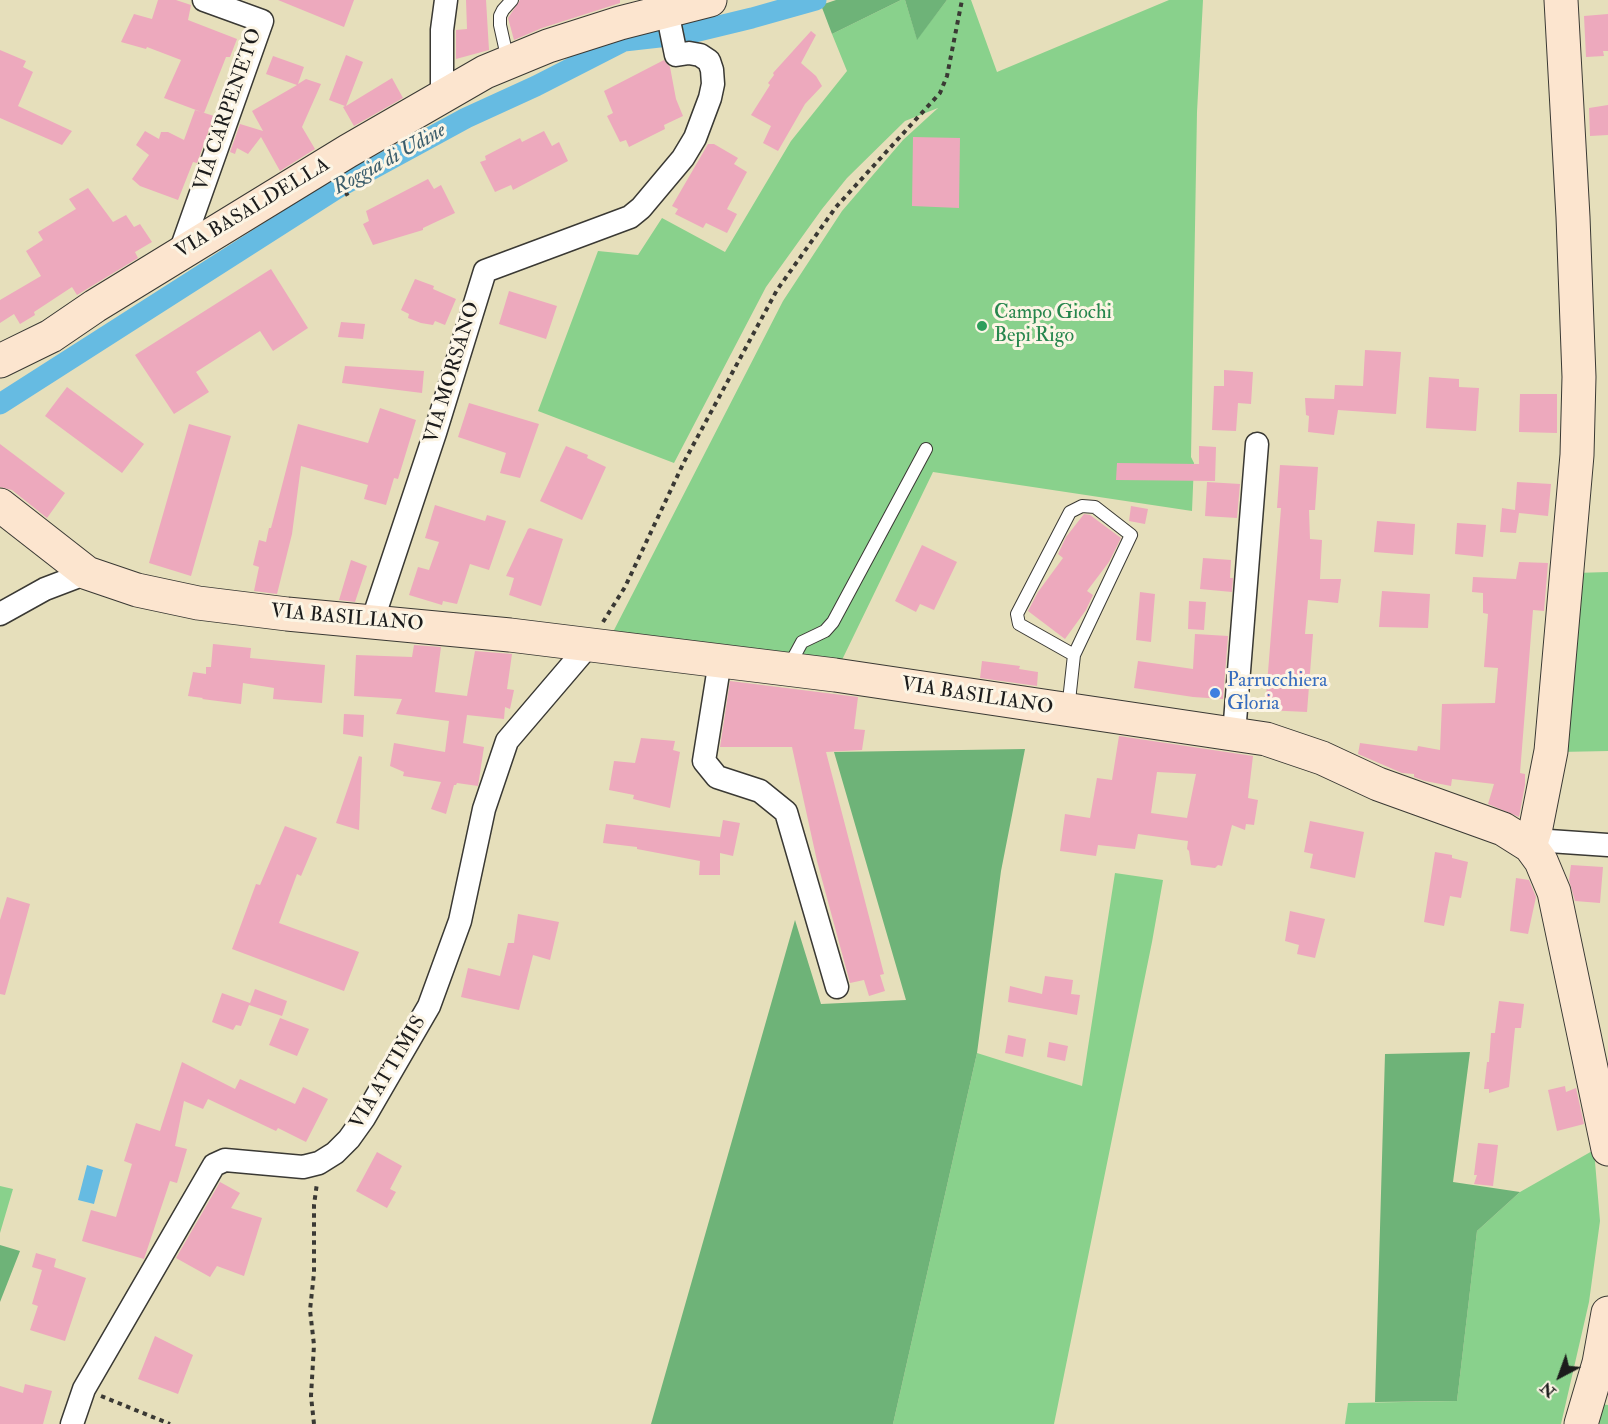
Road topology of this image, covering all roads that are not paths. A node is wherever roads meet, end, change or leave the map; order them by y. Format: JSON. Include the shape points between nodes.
{"nodes":[{"id":1,"x":204,"y":0,"type":"edge"},
{"id":2,"x":446,"y":0,"type":"edge"},
{"id":3,"x":512,"y":0,"type":"edge"},
{"id":4,"x":710,"y":0,"type":"edge"},
{"id":5,"x":1561,"y":0,"type":"edge"},
{"id":6,"x":669,"y":18,"type":"junction"},
{"id":7,"x":508,"y":62,"type":"junction"},
{"id":8,"x":442,"y":96,"type":"junction"},
{"id":9,"x":179,"y":255,"type":"junction"},
{"id":10,"x":0,"y":361,"type":"edge"},
{"id":11,"x":1257,"y":444,"type":"dead end"},
{"id":12,"x":926,"y":449,"type":"dead end"},
{"id":13,"x":0,"y":505,"type":"edge"},
{"id":14,"x":87,"y":573,"type":"junction"},
{"id":15,"x":0,"y":614,"type":"edge"},
{"id":16,"x":372,"y":622,"type":"junction"},
{"id":17,"x":589,"y":645,"type":"junction"},
{"id":18,"x":1074,"y":655,"type":"junction"},
{"id":19,"x":720,"y":661,"type":"junction"},
{"id":20,"x":787,"y":669,"type":"junction"},
{"id":21,"x":1068,"y":711,"type":"junction"},
{"id":22,"x":1234,"y":734,"type":"junction"},
{"id":23,"x":1608,"y":845,"type":"edge"},
{"id":24,"x":1530,"y":846,"type":"junction"},
{"id":25,"x":837,"y":987,"type":"dead end"},
{"id":26,"x":1608,"y":1147,"type":"edge"},
{"id":27,"x":1608,"y":1313,"type":"edge"},
{"id":28,"x":72,"y":1424,"type":"edge"},
{"id":29,"x":1581,"y":1424,"type":"edge"}],
"edges":[{"from":1,"to":9,"type":"street","name":"VIA CARPENETO","via":[[262,21]]},
{"from":2,"to":8,"type":"street"},
{"from":3,"to":7,"type":"lane","via":[[503,10],[500,25]]},
{"from":4,"to":6,"type":"street","name":"VIA BASALDELLA"},
{"from":5,"to":24,"type":"street","via":[[1579,377],[1577,454],[1551,751]]},
{"from":6,"to":7,"type":"street","name":"VIA BASALDELLA","via":[[610,26]]},
{"from":6,"to":16,"type":"street","name":"VIA MORSANO","via":[[676,55],[689,52],[709,61],[713,84],[705,116],[683,158],[630,217],[485,271]]},
{"from":7,"to":8,"type":"street","name":"VIA BASALDELLA"},
{"from":8,"to":9,"type":"street","name":"VIA BASALDELLA"},
{"from":9,"to":10,"type":"street","name":"VIA BASALDELLA","via":[[51,336]]},
{"from":11,"to":22,"type":"street"},
{"from":12,"to":20,"type":"lane","via":[[833,622],[825,631],[802,642]]},
{"from":13,"to":14,"type":"street","name":"VIA BASILIANO"},
{"from":14,"to":15,"type":"street","via":[[45,589]]},
{"from":14,"to":16,"type":"street","name":"VIA BASILIANO","via":[[137,590],[198,603]]},
{"from":16,"to":17,"type":"street","name":"VIA BASILIANO"},
{"from":17,"to":19,"type":"street","name":"VIA BASILIANO"},
{"from":17,"to":28,"type":"street","name":"VIA ATTIMIS","via":[[507,741],[484,809],[460,921],[429,1006],[364,1118],[342,1146],[318,1163],[303,1167],[225,1161],[214,1165],[84,1389]]},
{"from":18,"to":18,"type":"lane","via":[[1131,535],[1095,507],[1082,506],[1070,512],[1017,614],[1019,624]]},
{"from":18,"to":21,"type":"lane"},
{"from":19,"to":20,"type":"street","name":"VIA BASILIANO"},
{"from":19,"to":25,"type":"street","via":[[704,761],[717,777],[760,791],[786,812]]},
{"from":20,"to":21,"type":"street","name":"VIA BASILIANO"},
{"from":21,"to":22,"type":"street","name":"VIA BASILIANO"},
{"from":22,"to":24,"type":"street","name":"VIA BASILIANO","via":[[1266,739],[1322,758],[1378,784],[1503,829]]},
{"from":23,"to":24,"type":"street","via":[[1549,841]]},
{"from":24,"to":26,"type":"street","via":[[1554,892]]},
{"from":27,"to":29,"type":"street","via":[[1599,1363]]}]}
